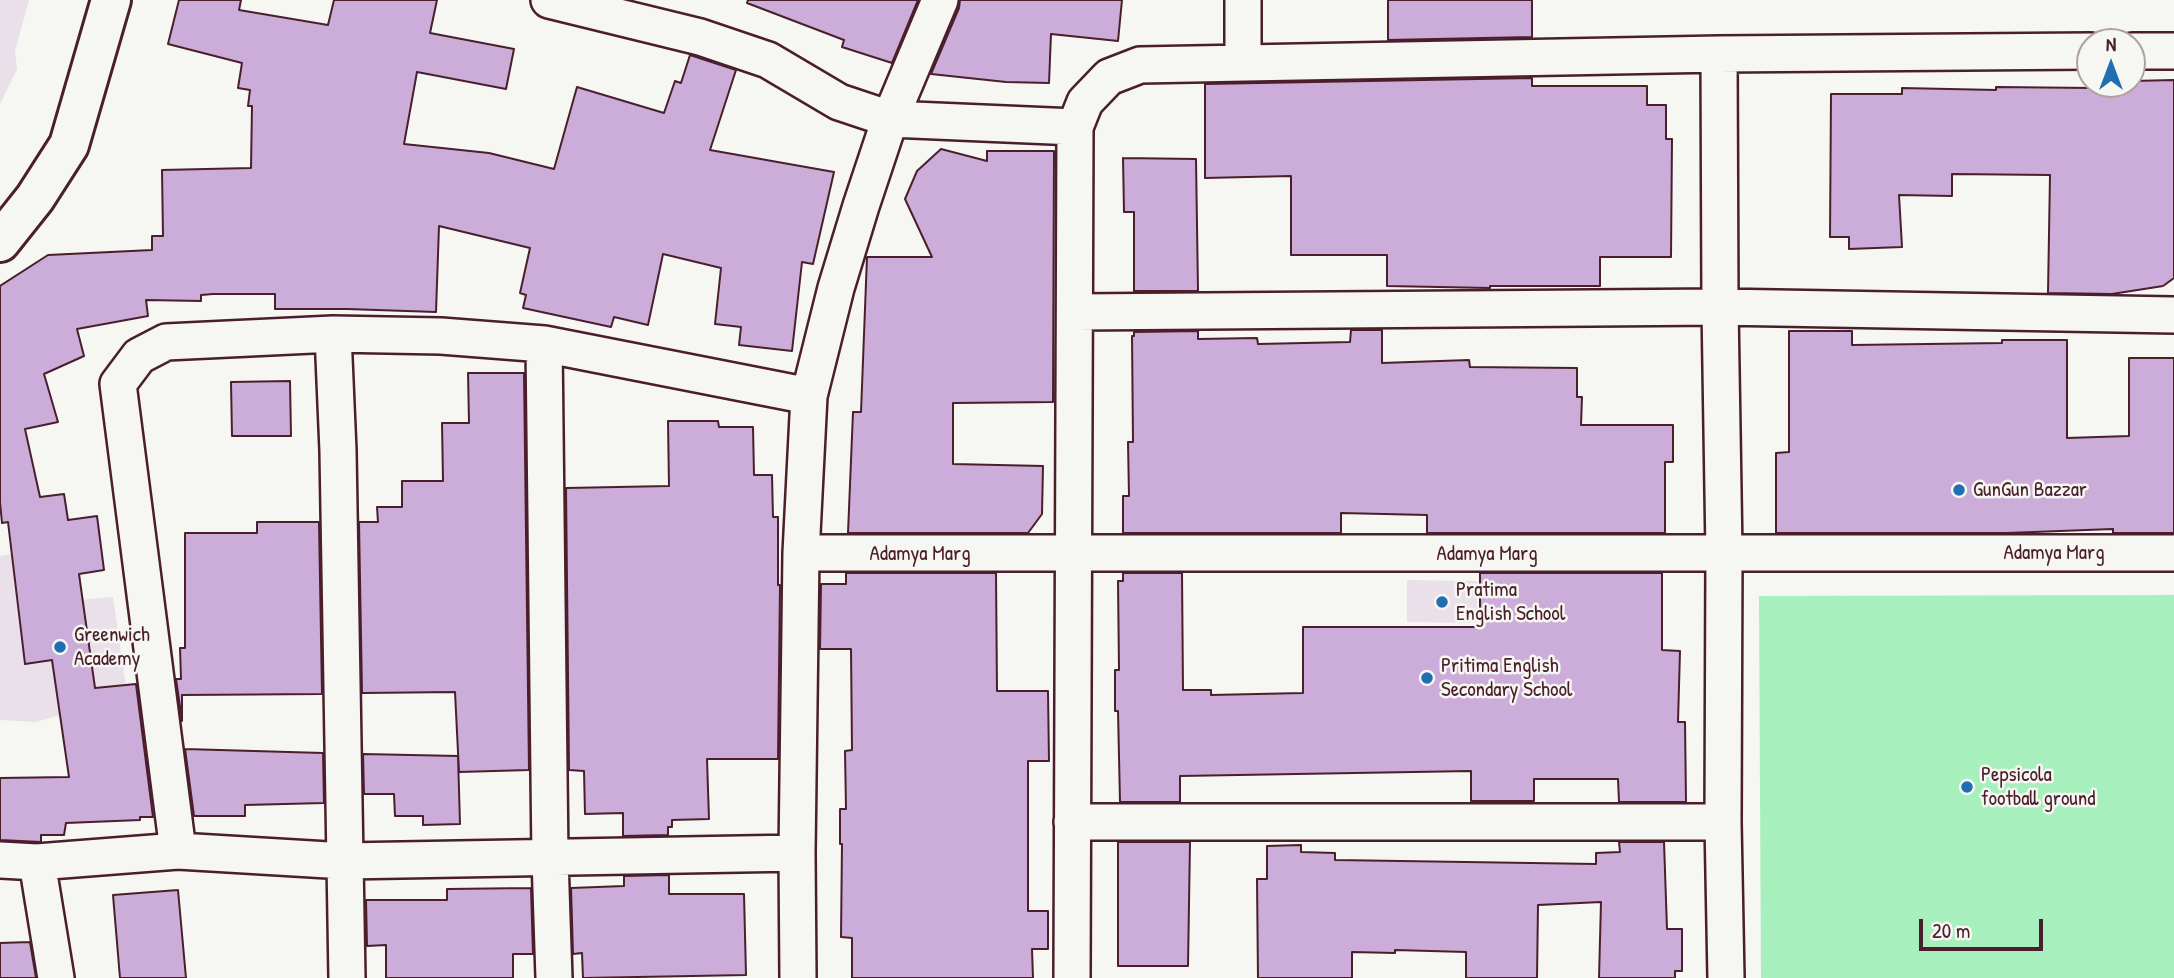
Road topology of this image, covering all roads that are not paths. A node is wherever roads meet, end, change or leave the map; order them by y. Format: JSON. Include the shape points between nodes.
{"nodes":[{"id":1,"x":111,"y":0,"type":"edge"},
{"id":2,"x":549,"y":0,"type":"edge"},
{"id":3,"x":940,"y":0,"type":"edge"},
{"id":4,"x":1243,"y":0,"type":"edge"},
{"id":5,"x":2076,"y":51,"type":"edge"},
{"id":6,"x":2146,"y":51,"type":"edge"},
{"id":7,"x":2174,"y":51,"type":"edge"},
{"id":8,"x":1719,"y":54,"type":"junction"},
{"id":9,"x":1243,"y":62,"type":"junction"},
{"id":10,"x":890,"y":119,"type":"junction"},
{"id":11,"x":1075,"y":127,"type":"junction"},
{"id":12,"x":0,"y":242,"type":"edge"},
{"id":13,"x":1720,"y":307,"type":"junction"},
{"id":14,"x":1076,"y":312,"type":"junction"},
{"id":15,"x":2174,"y":315,"type":"edge"},
{"id":16,"x":333,"y":334,"type":"junction"},
{"id":17,"x":544,"y":345,"type":"junction"},
{"id":18,"x":809,"y":396,"type":"junction"},
{"id":19,"x":801,"y":553,"type":"junction"},
{"id":20,"x":1724,"y":553,"type":"junction"},
{"id":21,"x":2174,"y":553,"type":"edge"},
{"id":22,"x":1074,"y":554,"type":"junction"},
{"id":23,"x":1072,"y":822,"type":"junction"},
{"id":24,"x":1723,"y":822,"type":"junction"},
{"id":25,"x":178,"y":851,"type":"junction"},
{"id":26,"x":797,"y":853,"type":"junction"},
{"id":27,"x":550,"y":859,"type":"junction"},
{"id":28,"x":0,"y":860,"type":"edge"},
{"id":29,"x":37,"y":862,"type":"junction"},
{"id":30,"x":345,"y":862,"type":"junction"},
{"id":31,"x":56,"y":978,"type":"edge"},
{"id":32,"x":347,"y":978,"type":"edge"},
{"id":33,"x":554,"y":978,"type":"edge"},
{"id":34,"x":798,"y":978,"type":"edge"},
{"id":35,"x":1072,"y":978,"type":"edge"},
{"id":36,"x":1726,"y":978,"type":"edge"}],
"edges":[{"from":1,"to":12,"type":"main road","via":[[69,145]]},
{"from":2,"to":10,"type":"street","via":[[700,37],[768,60],[839,102]]},
{"from":3,"to":10,"type":"street"},
{"from":4,"to":9,"type":"street"},
{"from":5,"to":8,"type":"street"},
{"from":6,"to":7,"type":"street"},
{"from":8,"to":9,"type":"street"},
{"from":8,"to":13,"type":"street"},
{"from":9,"to":11,"type":"street","via":[[1140,65],[1109,78],[1085,102]]},
{"from":10,"to":11,"type":"street"},
{"from":10,"to":18,"type":"street","via":[[836,288]]},
{"from":11,"to":14,"type":"street"},
{"from":13,"to":14,"type":"street"},
{"from":13,"to":15,"type":"street"},
{"from":13,"to":20,"type":"street"},
{"from":14,"to":22,"type":"street"},
{"from":16,"to":17,"type":"street","via":[[441,336]]},
{"from":16,"to":25,"type":"street","via":[[166,342],[139,356],[118,384]]},
{"from":16,"to":30,"type":"street"},
{"from":17,"to":18,"type":"street"},
{"from":17,"to":27,"type":"street"},
{"from":18,"to":19,"type":"street"},
{"from":19,"to":22,"type":"street","name":"Adamya Marg"},
{"from":19,"to":26,"type":"street"},
{"from":20,"to":21,"type":"street","name":"Adamya Marg"},
{"from":20,"to":22,"type":"street","name":"Adamya Marg"},
{"from":20,"to":24,"type":"street"},
{"from":22,"to":23,"type":"street"},
{"from":23,"to":24,"type":"street"},
{"from":23,"to":35,"type":"street"},
{"from":24,"to":36,"type":"street"},
{"from":25,"to":29,"type":"street"},
{"from":25,"to":30,"type":"street"},
{"from":26,"to":27,"type":"street"},
{"from":26,"to":34,"type":"street"},
{"from":27,"to":30,"type":"street"},
{"from":27,"to":33,"type":"street"},
{"from":28,"to":29,"type":"street"},
{"from":29,"to":31,"type":"street"},
{"from":30,"to":32,"type":"street"}]}
